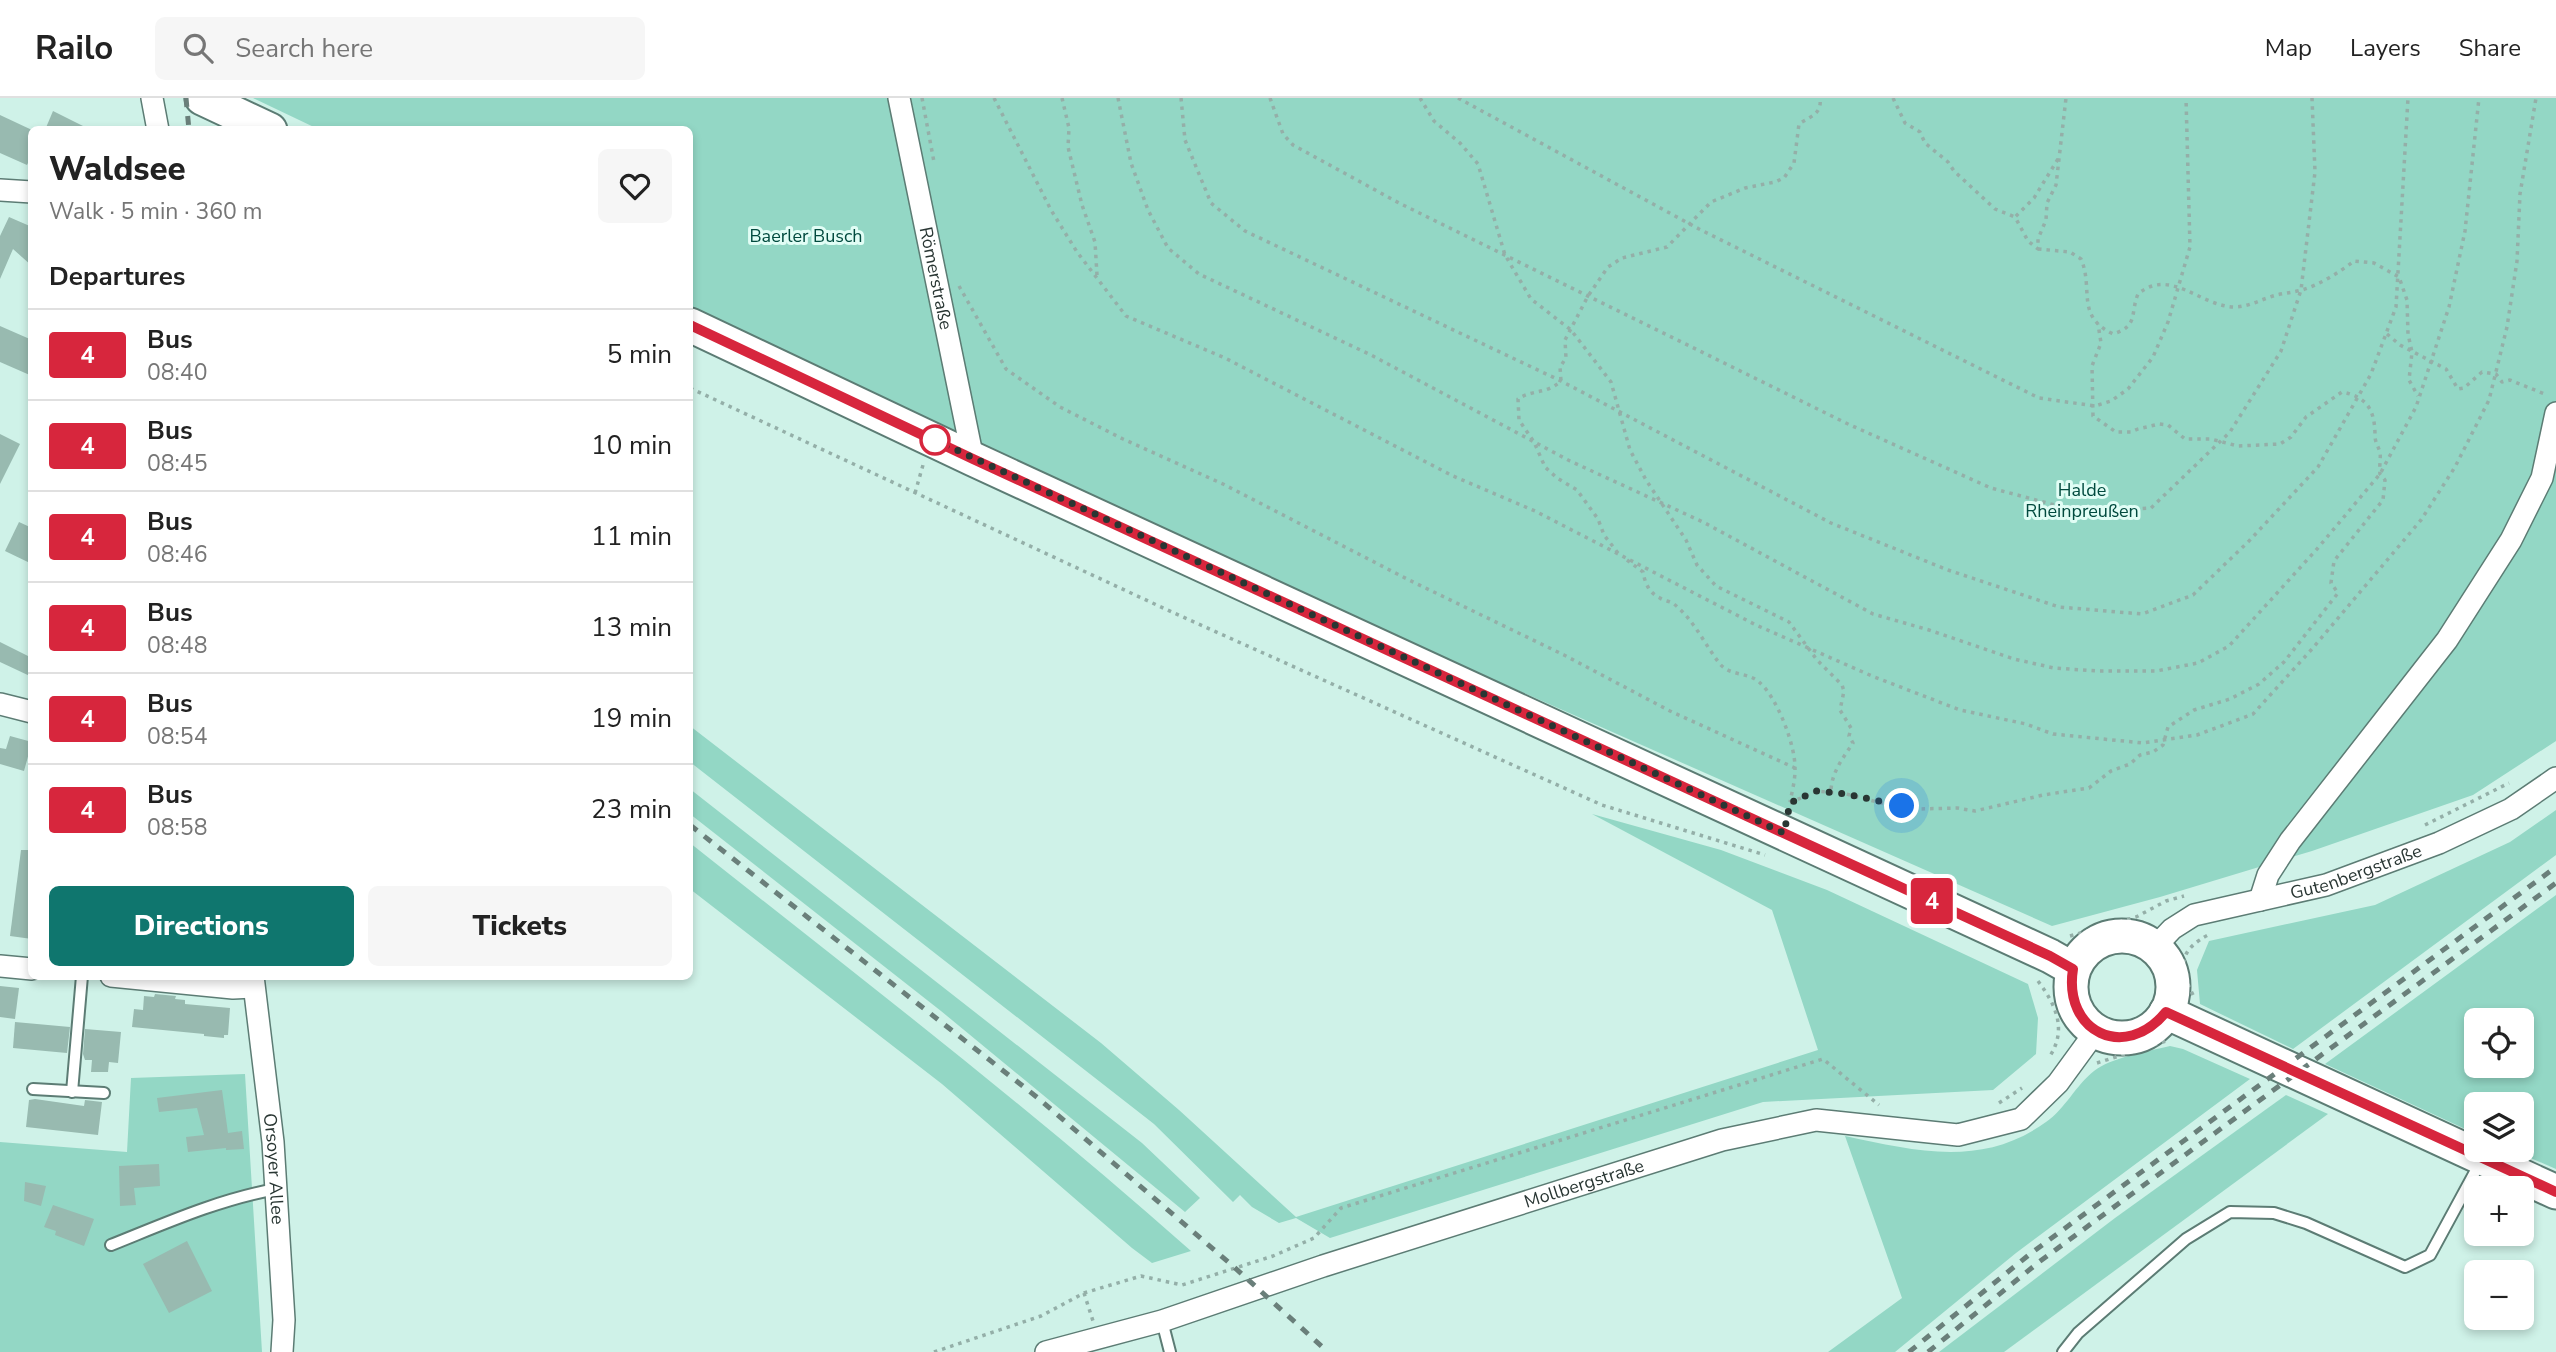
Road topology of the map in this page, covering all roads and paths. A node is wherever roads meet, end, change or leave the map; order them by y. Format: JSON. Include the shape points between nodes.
{"nodes":[{"id":1,"x":152,"y":98,"type":"edge"},
{"id":2,"x":202,"y":98,"type":"edge"},
{"id":3,"x":899,"y":98,"type":"edge"},
{"id":4,"x":922,"y":98,"type":"edge"},
{"id":5,"x":994,"y":98,"type":"edge"},
{"id":6,"x":1062,"y":98,"type":"edge"},
{"id":7,"x":1118,"y":98,"type":"edge"},
{"id":8,"x":1181,"y":98,"type":"edge"},
{"id":9,"x":1270,"y":98,"type":"edge"},
{"id":10,"x":1420,"y":98,"type":"edge"},
{"id":11,"x":1458,"y":98,"type":"edge"},
{"id":12,"x":1820,"y":98,"type":"edge"},
{"id":13,"x":1893,"y":98,"type":"edge"},
{"id":14,"x":2066,"y":98,"type":"edge"},
{"id":15,"x":2186,"y":98,"type":"edge"},
{"id":16,"x":2312,"y":98,"type":"edge"},
{"id":17,"x":2408,"y":98,"type":"edge"},
{"id":18,"x":2479,"y":98,"type":"edge"},
{"id":19,"x":2536,"y":98,"type":"edge"},
{"id":20,"x":157,"y":126,"type":"edge"},
{"id":21,"x":262,"y":126,"type":"edge"},
{"id":22,"x":2058,"y":159,"type":"junction"},
{"id":23,"x":935,"y":167,"type":"dead end"},
{"id":24,"x":0,"y":190,"type":"edge"},
{"id":25,"x":28,"y":192,"type":"edge"},
{"id":26,"x":2015,"y":217,"type":"junction"},
{"id":27,"x":1689,"y":224,"type":"junction"},
{"id":28,"x":2038,"y":249,"type":"junction"},
{"id":29,"x":1505,"y":255,"type":"junction"},
{"id":30,"x":1097,"y":277,"type":"junction"},
{"id":31,"x":2399,"y":277,"type":"junction"},
{"id":32,"x":958,"y":284,"type":"dead end"},
{"id":33,"x":2179,"y":285,"type":"junction"},
{"id":34,"x":2301,"y":290,"type":"junction"},
{"id":35,"x":1588,"y":296,"type":"junction"},
{"id":36,"x":2098,"y":324,"type":"junction"},
{"id":37,"x":693,"y":326,"type":"edge"},
{"id":38,"x":1571,"y":330,"type":"junction"},
{"id":39,"x":2387,"y":334,"type":"junction"},
{"id":40,"x":2412,"y":352,"type":"junction"},
{"id":41,"x":2432,"y":360,"type":"junction"},
{"id":42,"x":2496,"y":374,"type":"junction"},
{"id":43,"x":1560,"y":381,"type":"junction"},
{"id":44,"x":693,"y":389,"type":"edge"},
{"id":45,"x":2358,"y":396,"type":"junction"},
{"id":46,"x":2556,"y":396,"type":"edge"},
{"id":47,"x":2419,"y":397,"type":"junction"},
{"id":48,"x":2095,"y":406,"type":"junction"},
{"id":49,"x":1619,"y":411,"type":"junction"},
{"id":50,"x":2556,"y":413,"type":"edge"},
{"id":51,"x":1534,"y":442,"type":"junction"},
{"id":52,"x":2220,"y":442,"type":"junction"},
{"id":53,"x":973,"y":459,"type":"junction"},
{"id":54,"x":2380,"y":474,"type":"junction"},
{"id":55,"x":1664,"y":505,"type":"junction"},
{"id":56,"x":1619,"y":554,"type":"junction"},
{"id":57,"x":1810,"y":649,"type":"junction"},
{"id":58,"x":0,"y":704,"type":"edge"},
{"id":59,"x":28,"y":711,"type":"edge"},
{"id":60,"x":2164,"y":739,"type":"junction"},
{"id":61,"x":1795,"y":768,"type":"junction"},
{"id":62,"x":2556,"y":778,"type":"edge"},
{"id":63,"x":2516,"y":779,"type":"dead end"},
{"id":64,"x":1832,"y":793,"type":"junction"},
{"id":65,"x":2423,"y":826,"type":"dead end"},
{"id":66,"x":1782,"y":831,"type":"junction"},
{"id":67,"x":2190,"y":894,"type":"dead end"},
{"id":68,"x":2260,"y":900,"type":"junction"},
{"id":69,"x":2218,"y":929,"type":"dead end"},
{"id":70,"x":2154,"y":948,"type":"junction"},
{"id":71,"x":0,"y":966,"type":"edge"},
{"id":72,"x":2053,"y":968,"type":"junction"},
{"id":73,"x":28,"y":969,"type":"edge"},
{"id":74,"x":82,"y":980,"type":"edge"},
{"id":75,"x":152,"y":980,"type":"edge"},
{"id":76,"x":253,"y":982,"type":"edge"},
{"id":77,"x":2176,"y":1025,"type":"junction"},
{"id":78,"x":2087,"y":1043,"type":"junction"},
{"id":79,"x":2046,"y":1062,"type":"dead end"},
{"id":80,"x":2031,"y":1080,"type":"dead end"},
{"id":81,"x":33,"y":1089,"type":"dead end"},
{"id":82,"x":72,"y":1092,"type":"junction"},
{"id":83,"x":104,"y":1093,"type":"dead end"},
{"id":84,"x":1989,"y":1106,"type":"dead end"},
{"id":85,"x":1890,"y":1107,"type":"dead end"},
{"id":86,"x":2464,"y":1150,"type":"edge"},
{"id":87,"x":2481,"y":1162,"type":"edge"},
{"id":88,"x":2492,"y":1162,"type":"edge"},
{"id":89,"x":276,"y":1189,"type":"junction"},
{"id":90,"x":2556,"y":1192,"type":"edge"},
{"id":91,"x":111,"y":1245,"type":"dead end"},
{"id":92,"x":1084,"y":1293,"type":"junction"},
{"id":93,"x":1162,"y":1321,"type":"junction"},
{"id":94,"x":1098,"y":1337,"type":"junction"},
{"id":95,"x":282,"y":1352,"type":"edge"},
{"id":96,"x":934,"y":1352,"type":"edge"},
{"id":97,"x":1046,"y":1352,"type":"edge"},
{"id":98,"x":1170,"y":1352,"type":"edge"},
{"id":99,"x":2063,"y":1352,"type":"edge"}],
"edges":[{"from":1,"to":20,"type":"street"},
{"from":2,"to":21,"type":"main road"},
{"from":3,"to":53,"type":"street","name":"Römerstraße"},
{"from":4,"to":23,"type":"path"},
{"from":5,"to":30,"type":"path","via":[[1051,210]]},
{"from":6,"to":30,"type":"path","via":[[1068,147],[1095,242]]},
{"from":7,"to":51,"type":"path","via":[[1131,163],[1148,210],[1168,248],[1199,274],[1371,355]]},
{"from":8,"to":43,"type":"path","via":[[1185,140],[1211,203],[1245,231]]},
{"from":9,"to":29,"type":"path","via":[[1283,134],[1293,145]]},
{"from":10,"to":29,"type":"path","via":[[1434,121],[1478,163]]},
{"from":11,"to":27,"type":"path"},
{"from":12,"to":27,"type":"path","via":[[1816,115],[1799,124],[1794,163],[1784,178],[1711,202]]},
{"from":13,"to":26,"type":"path","via":[[1905,123],[1920,132],[1925,143],[1995,209]]},
{"from":14,"to":22,"type":"path"},
{"from":15,"to":33,"type":"path","via":[[2190,247]]},
{"from":16,"to":34,"type":"path","via":[[2315,172]]},
{"from":17,"to":31,"type":"path"},
{"from":18,"to":41,"type":"path","via":[[2465,231]]},
{"from":19,"to":42,"type":"path","via":[[2520,194],[2518,261]]},
{"from":22,"to":26,"type":"path","via":[[2034,198]]},
{"from":22,"to":28,"type":"path","via":[[2056,185],[2047,203]]},
{"from":24,"to":25,"type":"street"},
{"from":26,"to":28,"type":"path"},
{"from":27,"to":35,"type":"path","via":[[1667,247],[1622,258],[1608,267]]},
{"from":27,"to":48,"type":"path","via":[[2039,398]]},
{"from":28,"to":36,"type":"path","via":[[2070,252],[2081,259],[2087,278],[2086,301]]},
{"from":29,"to":35,"type":"path"},
{"from":29,"to":38,"type":"path","via":[[1531,299]]},
{"from":30,"to":56,"type":"path","via":[[1126,316],[1225,358],[1453,476]]},
{"from":31,"to":34,"type":"path","via":[[2375,263],[2354,261]]},
{"from":31,"to":39,"type":"path"},
{"from":31,"to":40,"type":"path","via":[[2407,300]]},
{"from":32,"to":61,"type":"path","via":[[1006,369],[1059,407],[1223,484],[1670,711]]},
{"from":33,"to":34,"type":"path","via":[[2193,295],[2232,307]]},
{"from":33,"to":36,"type":"path","via":[[2154,285],[2138,293],[2134,317],[2123,331],[2113,334]]},
{"from":33,"to":48,"type":"path","via":[[2153,357],[2128,389]]},
{"from":34,"to":52,"type":"path","via":[[2281,351]]},
{"from":35,"to":38,"type":"path"},
{"from":35,"to":52,"type":"path","via":[[1848,424],[1991,488],[2081,512],[2151,508]]},
{"from":36,"to":48,"type":"path","via":[[2101,343],[2092,366]]},
{"from":37,"to":53,"type":"main road"},
{"from":38,"to":43,"type":"path","via":[[1564,340],[1566,358],[1560,367]]},
{"from":38,"to":49,"type":"path","via":[[1611,382]]},
{"from":39,"to":40,"type":"path"},
{"from":39,"to":45,"type":"path"},
{"from":40,"to":41,"type":"path"},
{"from":40,"to":47,"type":"path","via":[[2409,380]]},
{"from":41,"to":42,"type":"path","via":[[2445,369],[2458,389],[2482,372]]},
{"from":41,"to":47,"type":"path"},
{"from":42,"to":46,"type":"path","via":[[2502,382],[2510,380]]},
{"from":42,"to":60,"type":"path","via":[[2489,400],[2455,467],[2421,520],[2253,715],[2197,735]]},
{"from":43,"to":49,"type":"path"},
{"from":43,"to":51,"type":"path","via":[[1552,389],[1518,399],[1518,421]]},
{"from":44,"to":66,"type":"path","via":[[1602,805]]},
{"from":45,"to":49,"type":"path","via":[[2318,467],[2249,541],[2193,595],[2142,614],[2059,607],[1948,570],[1831,523]]},
{"from":45,"to":52,"type":"path","via":[[2342,392],[2306,417],[2280,444]]},
{"from":45,"to":54,"type":"path","via":[[2373,413]]},
{"from":47,"to":54,"type":"path"},
{"from":48,"to":52,"type":"path","via":[[2093,416],[2116,432],[2159,424],[2168,425],[2185,439]]},
{"from":49,"to":55,"type":"path","via":[[1630,450]]},
{"from":50,"to":68,"type":"street","via":[[2542,478],[2511,540],[2447,640],[2290,841]]},
{"from":51,"to":55,"type":"path"},
{"from":51,"to":56,"type":"path","via":[[1545,467],[1577,490]]},
{"from":53,"to":66,"type":"main road"},
{"from":54,"to":55,"type":"path","via":[[2229,646],[2198,663],[2155,671],[2054,668],[1873,614]]},
{"from":54,"to":60,"type":"path","via":[[2385,480],[2383,500],[2334,561],[2331,583],[2339,593],[2284,662],[2259,684],[2194,710],[2168,727]]},
{"from":55,"to":57,"type":"path","via":[[1697,565],[1716,586],[1789,622]]},
{"from":56,"to":57,"type":"path"},
{"from":56,"to":61,"type":"path","via":[[1643,572],[1651,592],[1673,603],[1722,667],[1761,683],[1786,724]]},
{"from":57,"to":60,"type":"path","via":[[1960,710],[2053,734],[2143,743]]},
{"from":57,"to":64,"type":"path","via":[[1842,685],[1840,710],[1851,728],[1853,743],[1831,782]]},
{"from":58,"to":59,"type":"street"},
{"from":60,"to":64,"type":"path","via":[[2163,746],[2111,771],[2089,788],[1975,811],[1919,809]]},
{"from":61,"to":66,"type":"path"},
{"from":62,"to":68,"type":"street","name":"Gutenbergstraße","via":[[2511,809],[2440,843],[2326,885]]},
{"from":63,"to":65,"type":"path"},
{"from":64,"to":66,"type":"path","via":[[1816,791]]},
{"from":66,"to":72,"type":"main road"},
{"from":67,"to":72,"type":"path","via":[[2136,917],[2059,940]]},
{"from":68,"to":70,"type":"street","name":"Gutenbergstraße","via":[[2194,915]]},
{"from":69,"to":77,"type":"path","via":[[2200,939],[2184,961],[2182,969],[2196,999]]},
{"from":70,"to":72,"type":"main road","via":[[2126,936],[2110,938]]},
{"from":70,"to":77,"type":"main road","via":[[2170,971]]},
{"from":71,"to":73,"type":"street"},
{"from":72,"to":78,"type":"main road","via":[[2084,1021]]},
{"from":72,"to":79,"type":"path","via":[[2058,1043]]},
{"from":74,"to":82,"type":"lane"},
{"from":75,"to":76,"type":"street","name":"Orsoyer Allee","via":[[233,988]]},
{"from":76,"to":89,"type":"street","name":"Orsoyer Allee"},
{"from":77,"to":78,"type":"main road"},
{"from":77,"to":78,"type":"path","via":[[2168,1041],[2099,1063]]},
{"from":77,"to":86,"type":"main road"},
{"from":78,"to":93,"type":"street","name":"Mollbergstraße","via":[[2058,1083],[2021,1119],[1958,1135],[1815,1120],[1722,1140]]},
{"from":80,"to":84,"type":"path"},
{"from":81,"to":82,"type":"lane"},
{"from":82,"to":83,"type":"lane"},
{"from":85,"to":92,"type":"path","via":[[1876,1105],[1824,1059],[1341,1208],[1314,1238],[1273,1256],[1182,1284],[1141,1276]]},
{"from":87,"to":99,"type":"lane","via":[[2430,1255],[2405,1266],[2274,1213],[2230,1212],[2186,1239],[2078,1333]]},
{"from":88,"to":90,"type":"main road"},
{"from":89,"to":91,"type":"lane","via":[[208,1206]]},
{"from":89,"to":95,"type":"street","name":"Orsoyer Allee"},
{"from":92,"to":94,"type":"path"},
{"from":92,"to":96,"type":"path","via":[[1041,1316]]},
{"from":93,"to":94,"type":"street","name":"Mollbergstraße"},
{"from":93,"to":98,"type":"lane"},
{"from":94,"to":97,"type":"street","name":"Mollbergstraße"}]}
